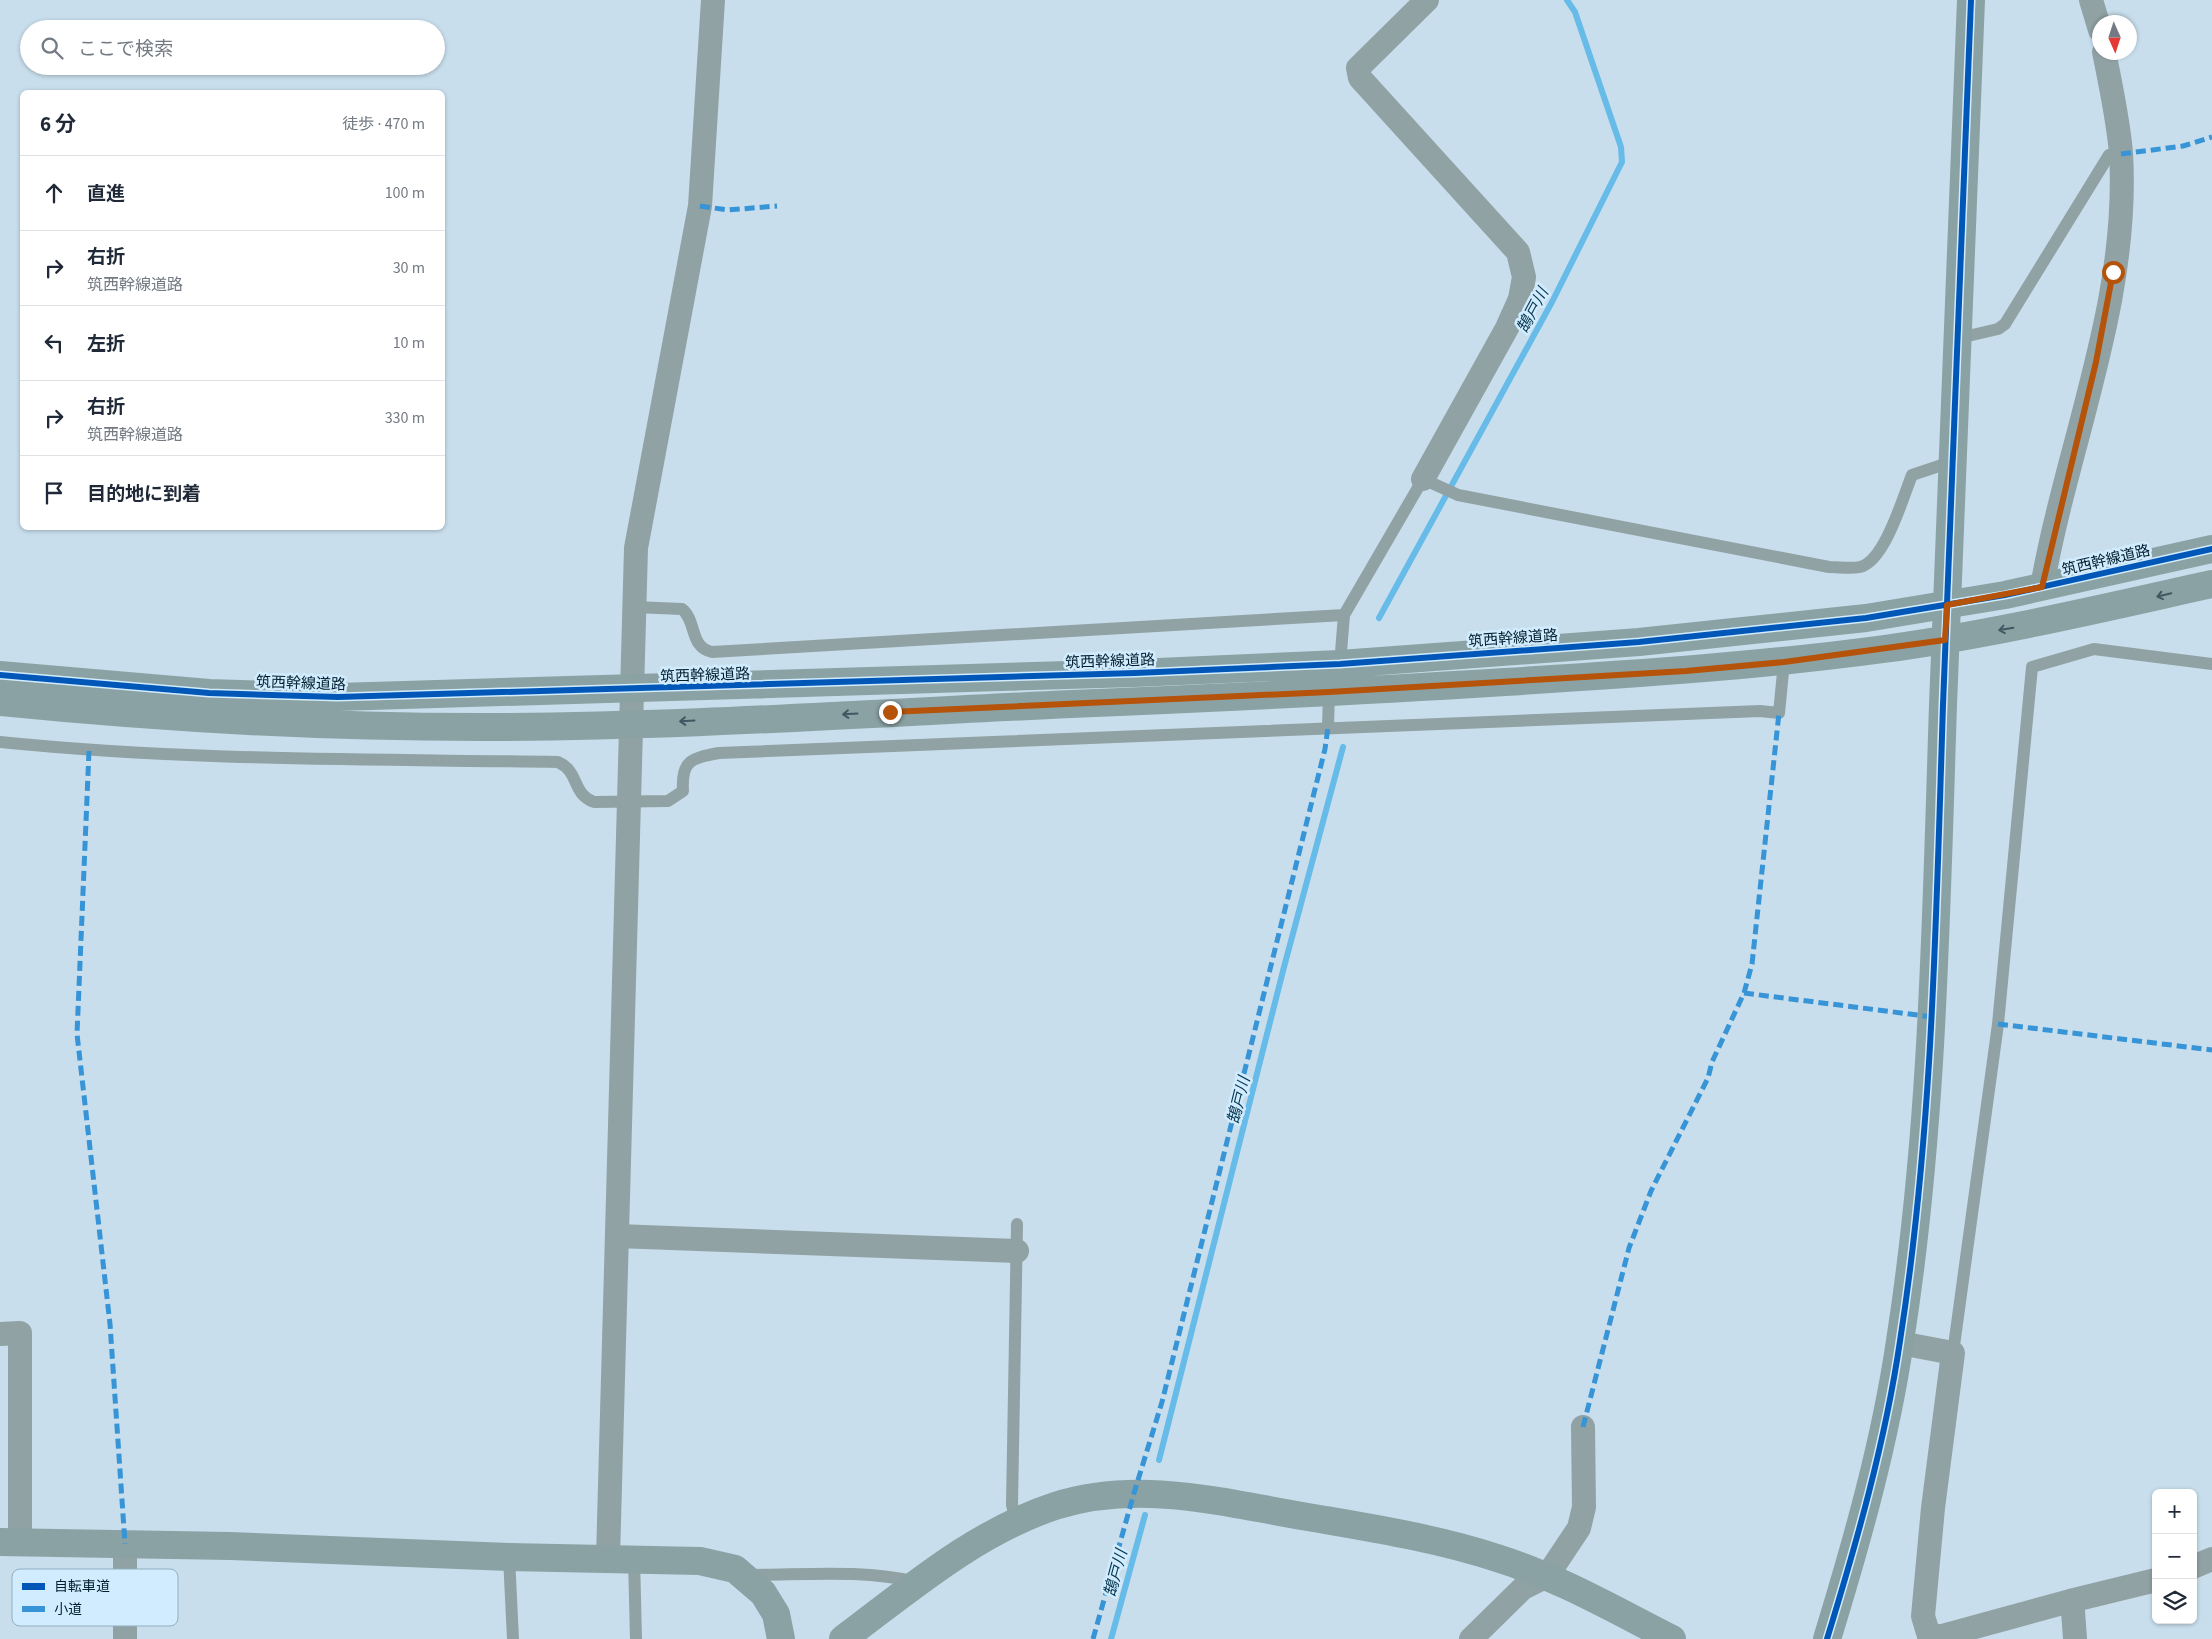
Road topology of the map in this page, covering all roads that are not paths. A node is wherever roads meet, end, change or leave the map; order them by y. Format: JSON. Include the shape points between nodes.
{"nodes":[{"id":1,"x":713,"y":0,"type":"edge"},
{"id":2,"x":1427,"y":0,"type":"edge"},
{"id":3,"x":1971,"y":0,"type":"edge"},
{"id":4,"x":2092,"y":0,"type":"edge"},
{"id":5,"x":2096,"y":15,"type":"edge"},
{"id":6,"x":2105,"y":60,"type":"edge"},
{"id":7,"x":2121,"y":154,"type":"junction"},
{"id":8,"x":1955,"y":339,"type":"junction"},
{"id":9,"x":1951,"y":462,"type":"junction"},
{"id":10,"x":1423,"y":479,"type":"junction"},
{"id":11,"x":2212,"y":549,"type":"edge"},
{"id":12,"x":2212,"y":584,"type":"edge"},
{"id":13,"x":2042,"y":587,"type":"junction"},
{"id":14,"x":1947,"y":605,"type":"junction"},
{"id":15,"x":634,"y":607,"type":"junction"},
{"id":16,"x":1344,"y":615,"type":"junction"},
{"id":17,"x":1945,"y":640,"type":"junction"},
{"id":18,"x":1784,"y":662,"type":"junction"},
{"id":19,"x":1340,"y":664,"type":"junction"},
{"id":20,"x":2212,"y":664,"type":"edge"},
{"id":21,"x":0,"y":675,"type":"edge"},
{"id":22,"x":631,"y":690,"type":"junction"},
{"id":23,"x":1329,"y":692,"type":"junction"},
{"id":24,"x":0,"y":702,"type":"edge"},
{"id":25,"x":630,"y":724,"type":"junction"},
{"id":26,"x":1328,"y":727,"type":"junction"},
{"id":27,"x":0,"y":742,"type":"edge"},
{"id":28,"x":629,"y":802,"type":"junction"},
{"id":29,"x":1018,"y":1224,"type":"dead end"},
{"id":30,"x":617,"y":1236,"type":"junction"},
{"id":31,"x":1017,"y":1251,"type":"junction"},
{"id":32,"x":0,"y":1334,"type":"edge"},
{"id":33,"x":1900,"y":1342,"type":"junction"},
{"id":34,"x":1953,"y":1353,"type":"junction"},
{"id":35,"x":1583,"y":1427,"type":"dead end"},
{"id":36,"x":1016,"y":1520,"type":"junction"},
{"id":37,"x":10,"y":1542,"type":"edge"},
{"id":38,"x":125,"y":1544,"type":"junction"},
{"id":39,"x":509,"y":1557,"type":"junction"},
{"id":40,"x":621,"y":1558,"type":"junction"},
{"id":41,"x":2212,"y":1559,"type":"edge"},
{"id":42,"x":2197,"y":1565,"type":"edge"},
{"id":43,"x":125,"y":1569,"type":"edge"},
{"id":44,"x":742,"y":1575,"type":"junction"},
{"id":45,"x":1547,"y":1576,"type":"junction"},
{"id":46,"x":2152,"y":1581,"type":"edge"},
{"id":47,"x":919,"y":1582,"type":"junction"},
{"id":48,"x":2070,"y":1601,"type":"junction"},
{"id":49,"x":125,"y":1626,"type":"edge"},
{"id":50,"x":125,"y":1639,"type":"edge"},
{"id":51,"x":513,"y":1639,"type":"edge"},
{"id":52,"x":636,"y":1639,"type":"edge"},
{"id":53,"x":781,"y":1639,"type":"edge"},
{"id":54,"x":844,"y":1639,"type":"edge"},
{"id":55,"x":1471,"y":1639,"type":"edge"},
{"id":56,"x":1672,"y":1639,"type":"edge"},
{"id":57,"x":1827,"y":1639,"type":"edge"},
{"id":58,"x":2075,"y":1639,"type":"edge"}],
"edges":[{"from":1,"to":15,"type":"street","via":[[700,206],[639,523]]},
{"from":2,"to":10,"type":"street","via":[[1358,68],[1360,78],[1518,252],[1524,277],[1520,299],[1507,328]]},
{"from":3,"to":8,"type":"street"},
{"from":4,"to":5,"type":"street"},
{"from":6,"to":7,"type":"street"},
{"from":7,"to":8,"type":"lane","via":[[2109,155],[2005,324],[1998,329]]},
{"from":7,"to":13,"type":"street","via":[[2119,227],[2111,288]]},
{"from":8,"to":9,"type":"street"},
{"from":9,"to":10,"type":"lane","via":[[1912,475],[1885,542],[1861,567],[1829,567],[1458,495]]},
{"from":9,"to":14,"type":"street"},
{"from":10,"to":16,"type":"lane"},
{"from":11,"to":13,"type":"street","name":"筑西幹線道路"},
{"from":12,"to":17,"type":"street","one_way":true},
{"from":13,"to":14,"type":"street","name":"筑西幹線道路"},
{"from":14,"to":17,"type":"street"},
{"from":14,"to":19,"type":"street","name":"筑西幹線道路","via":[[1764,630]]},
{"from":15,"to":16,"type":"lane","via":[[682,610],[687,614],[700,647],[712,652]]},
{"from":15,"to":22,"type":"street"},
{"from":16,"to":19,"type":"lane"},
{"from":17,"to":18,"type":"street"},
{"from":17,"to":33,"type":"street","via":[[1935,956],[1925,1136]]},
{"from":18,"to":23,"type":"street","via":[[1686,671]]},
{"from":18,"to":26,"type":"lane","via":[[1780,713]]},
{"from":19,"to":22,"type":"street","name":"筑西幹線道路"},
{"from":20,"to":34,"type":"lane","via":[[2094,650],[2032,667],[1998,1024]]},
{"from":21,"to":22,"type":"street","name":"筑西幹線道路","via":[[209,693],[338,697]]},
{"from":22,"to":25,"type":"street"},
{"from":23,"to":25,"type":"street","one_way":true},
{"from":23,"to":26,"type":"lane"},
{"from":24,"to":25,"type":"street","via":[[125,714],[306,724],[485,727]]},
{"from":25,"to":28,"type":"street"},
{"from":26,"to":28,"type":"lane","via":[[719,753],[696,757],[687,764],[682,773],[683,790],[668,800]]},
{"from":27,"to":28,"type":"lane","via":[[89,751],[221,758],[558,762],[568,766],[584,798],[594,802]]},
{"from":28,"to":30,"type":"street"},
{"from":29,"to":31,"type":"lane"},
{"from":30,"to":31,"type":"street"},
{"from":30,"to":40,"type":"street"},
{"from":31,"to":36,"type":"lane","via":[[1012,1505]]},
{"from":32,"to":37,"type":"street","via":[[20,1333]]},
{"from":33,"to":34,"type":"street"},
{"from":33,"to":57,"type":"street","via":[[1877,1459],[1855,1548]]},
{"from":34,"to":48,"type":"street","via":[[1923,1616],[1929,1636],[1942,1636]]},
{"from":35,"to":45,"type":"street","via":[[1584,1507],[1579,1528]]},
{"from":36,"to":45,"type":"street","via":[[1091,1498],[1171,1493],[1427,1540],[1496,1558]]},
{"from":36,"to":47,"type":"street"},
{"from":37,"to":38,"type":"street"},
{"from":38,"to":39,"type":"street"},
{"from":38,"to":43,"type":"street"},
{"from":39,"to":40,"type":"street"},
{"from":39,"to":51,"type":"lane"},
{"from":40,"to":44,"type":"street","via":[[700,1561],[735,1570]]},
{"from":40,"to":52,"type":"lane"},
{"from":41,"to":42,"type":"street"},
{"from":44,"to":47,"type":"lane","via":[[823,1573],[897,1577]]},
{"from":44,"to":53,"type":"street","via":[[763,1593],[776,1614]]},
{"from":45,"to":55,"type":"street","via":[[1522,1588]]},
{"from":45,"to":56,"type":"street"},
{"from":46,"to":48,"type":"street"},
{"from":47,"to":54,"type":"street"},
{"from":48,"to":58,"type":"street"},
{"from":49,"to":50,"type":"street"}]}
